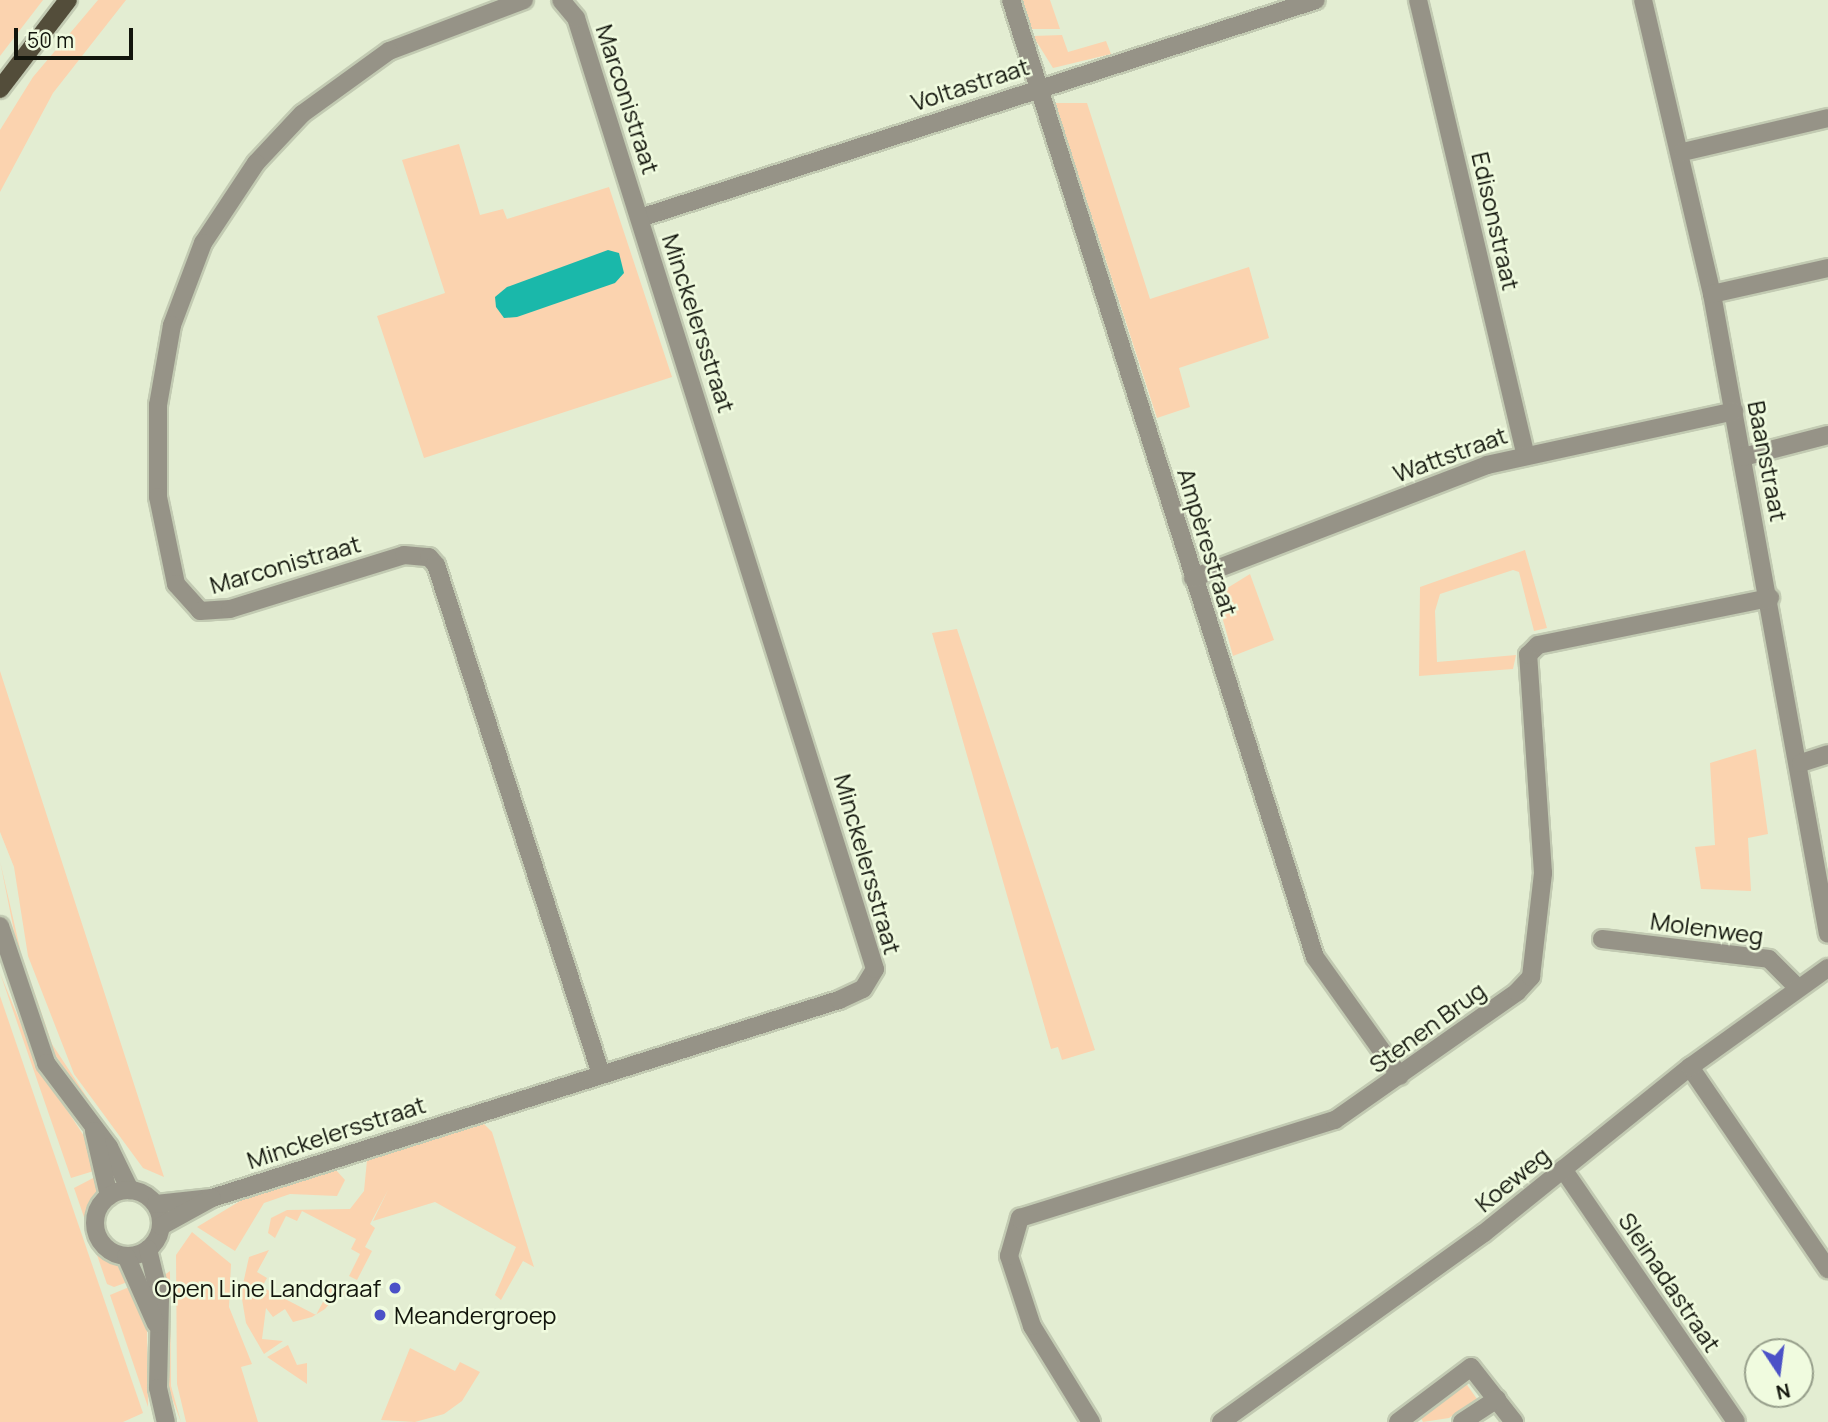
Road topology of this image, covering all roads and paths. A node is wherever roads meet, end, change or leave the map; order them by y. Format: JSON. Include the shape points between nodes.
{"nodes":[{"id":1,"x":68,"y":0,"type":"edge"},
{"id":2,"x":524,"y":0,"type":"edge"},
{"id":3,"x":561,"y":0,"type":"edge"},
{"id":4,"x":1011,"y":0,"type":"edge"},
{"id":5,"x":1316,"y":0,"type":"edge"},
{"id":6,"x":1418,"y":0,"type":"edge"},
{"id":7,"x":1643,"y":0,"type":"edge"},
{"id":8,"x":1041,"y":86,"type":"junction"},
{"id":9,"x":0,"y":89,"type":"edge"},
{"id":10,"x":1828,"y":118,"type":"edge"},
{"id":11,"x":1683,"y":152,"type":"junction"},
{"id":12,"x":640,"y":218,"type":"junction"},
{"id":13,"x":1828,"y":268,"type":"edge"},
{"id":14,"x":1712,"y":294,"type":"junction"},
{"id":15,"x":1734,"y":411,"type":"junction"},
{"id":16,"x":1828,"y":435,"type":"edge"},
{"id":17,"x":1525,"y":454,"type":"junction"},
{"id":18,"x":1743,"y":457,"type":"junction"},
{"id":19,"x":1193,"y":578,"type":"junction"},
{"id":20,"x":1770,"y":598,"type":"junction"},
{"id":21,"x":1828,"y":754,"type":"edge"},
{"id":22,"x":1801,"y":763,"type":"junction"},
{"id":23,"x":0,"y":926,"type":"edge"},
{"id":24,"x":1828,"y":934,"type":"edge"},
{"id":25,"x":1602,"y":939,"type":"dead end"},
{"id":26,"x":1828,"y":968,"type":"edge"},
{"id":27,"x":1796,"y":986,"type":"junction"},
{"id":28,"x":1690,"y":1067,"type":"junction"},
{"id":29,"x":601,"y":1074,"type":"junction"},
{"id":30,"x":1400,"y":1076,"type":"junction"},
{"id":31,"x":94,"y":1131,"type":"junction"},
{"id":32,"x":1563,"y":1169,"type":"junction"},
{"id":33,"x":130,"y":1190,"type":"junction"},
{"id":34,"x":109,"y":1196,"type":"junction"},
{"id":35,"x":212,"y":1198,"type":"junction"},
{"id":36,"x":156,"y":1204,"type":"junction"},
{"id":37,"x":161,"y":1226,"type":"junction"},
{"id":38,"x":148,"y":1249,"type":"junction"},
{"id":39,"x":126,"y":1256,"type":"junction"},
{"id":40,"x":1828,"y":1269,"type":"edge"},
{"id":41,"x":156,"y":1324,"type":"junction"},
{"id":42,"x":1497,"y":1399,"type":"junction"},
{"id":43,"x":166,"y":1422,"type":"edge"},
{"id":44,"x":1091,"y":1422,"type":"edge"},
{"id":45,"x":1221,"y":1422,"type":"edge"},
{"id":46,"x":1398,"y":1422,"type":"edge"},
{"id":47,"x":1462,"y":1422,"type":"edge"},
{"id":48,"x":1514,"y":1422,"type":"edge"},
{"id":49,"x":1736,"y":1422,"type":"edge"}],
"edges":[{"from":1,"to":9,"type":"main road"},
{"from":2,"to":29,"type":"street","name":"Marconistraat","via":[[389,51],[302,114],[256,163],[204,243],[172,325],[158,405],[158,486],[176,584],[200,611],[230,609],[404,555],[429,557],[436,565]]},
{"from":3,"to":12,"type":"street","name":"Marconistraat","via":[[576,18]]},
{"from":4,"to":8,"type":"street","name":"Ampèrestraat"},
{"from":5,"to":8,"type":"street","name":"Voltastraat"},
{"from":6,"to":17,"type":"street","name":"Edisonstraat"},
{"from":7,"to":11,"type":"street","name":"Baanstraat"},
{"from":8,"to":12,"type":"street","name":"Voltastraat"},
{"from":8,"to":19,"type":"street","name":"Ampèrestraat"},
{"from":10,"to":11,"type":"street"},
{"from":11,"to":14,"type":"street","name":"Baanstraat"},
{"from":12,"to":29,"type":"street","name":"Minckelersstraat","via":[[875,969],[863,989],[839,1000]]},
{"from":13,"to":14,"type":"street"},
{"from":14,"to":15,"type":"street","name":"Baanstraat"},
{"from":15,"to":17,"type":"street","name":"Wattstraat"},
{"from":15,"to":18,"type":"street","name":"Baanstraat"},
{"from":16,"to":18,"type":"street"},
{"from":17,"to":19,"type":"street","name":"Wattstraat"},
{"from":18,"to":20,"type":"street","name":"Baanstraat"},
{"from":19,"to":30,"type":"street","name":"Ampèrestraat","via":[[1315,957]]},
{"from":20,"to":22,"type":"street","name":"Baanstraat"},
{"from":20,"to":30,"type":"street","name":"Stenen Brug","via":[[1538,645],[1528,655],[1543,873],[1531,977]]},
{"from":21,"to":22,"type":"street"},
{"from":22,"to":24,"type":"street","name":"Baanstraat"},
{"from":23,"to":31,"type":"street","via":[[47,1063]]},
{"from":25,"to":27,"type":"street","name":"Molenweg","via":[[1769,959]]},
{"from":26,"to":27,"type":"street","name":"Koeweg"},
{"from":27,"to":28,"type":"street","name":"Koeweg"},
{"from":28,"to":32,"type":"street","name":"Koeweg"},
{"from":28,"to":40,"type":"street"},
{"from":29,"to":35,"type":"street","name":"Minckelersstraat"},
{"from":30,"to":44,"type":"street","name":"Stenen Brug","via":[[1335,1120],[1020,1217],[1009,1256],[1032,1326]]},
{"from":31,"to":33,"type":"street"},
{"from":31,"to":34,"type":"street"},
{"from":32,"to":45,"type":"street","name":"Koeweg"},
{"from":32,"to":49,"type":"street","name":"Sleinadastraat"},
{"from":33,"to":34,"type":"street"},
{"from":33,"to":36,"type":"street"},
{"from":34,"to":39,"type":"street","via":[[98,1208],[96,1232],[111,1251]]},
{"from":35,"to":36,"type":"street","name":"Minckelersstraat"},
{"from":35,"to":37,"type":"street","name":"Minckelersstraat"},
{"from":36,"to":37,"type":"street"},
{"from":37,"to":38,"type":"street"},
{"from":38,"to":39,"type":"street"},
{"from":38,"to":41,"type":"street","via":[[160,1299]]},
{"from":39,"to":41,"type":"street"},
{"from":41,"to":43,"type":"street"},
{"from":42,"to":46,"type":"street","via":[[1471,1367]]},
{"from":42,"to":47,"type":"street"},
{"from":42,"to":48,"type":"street"}]}
